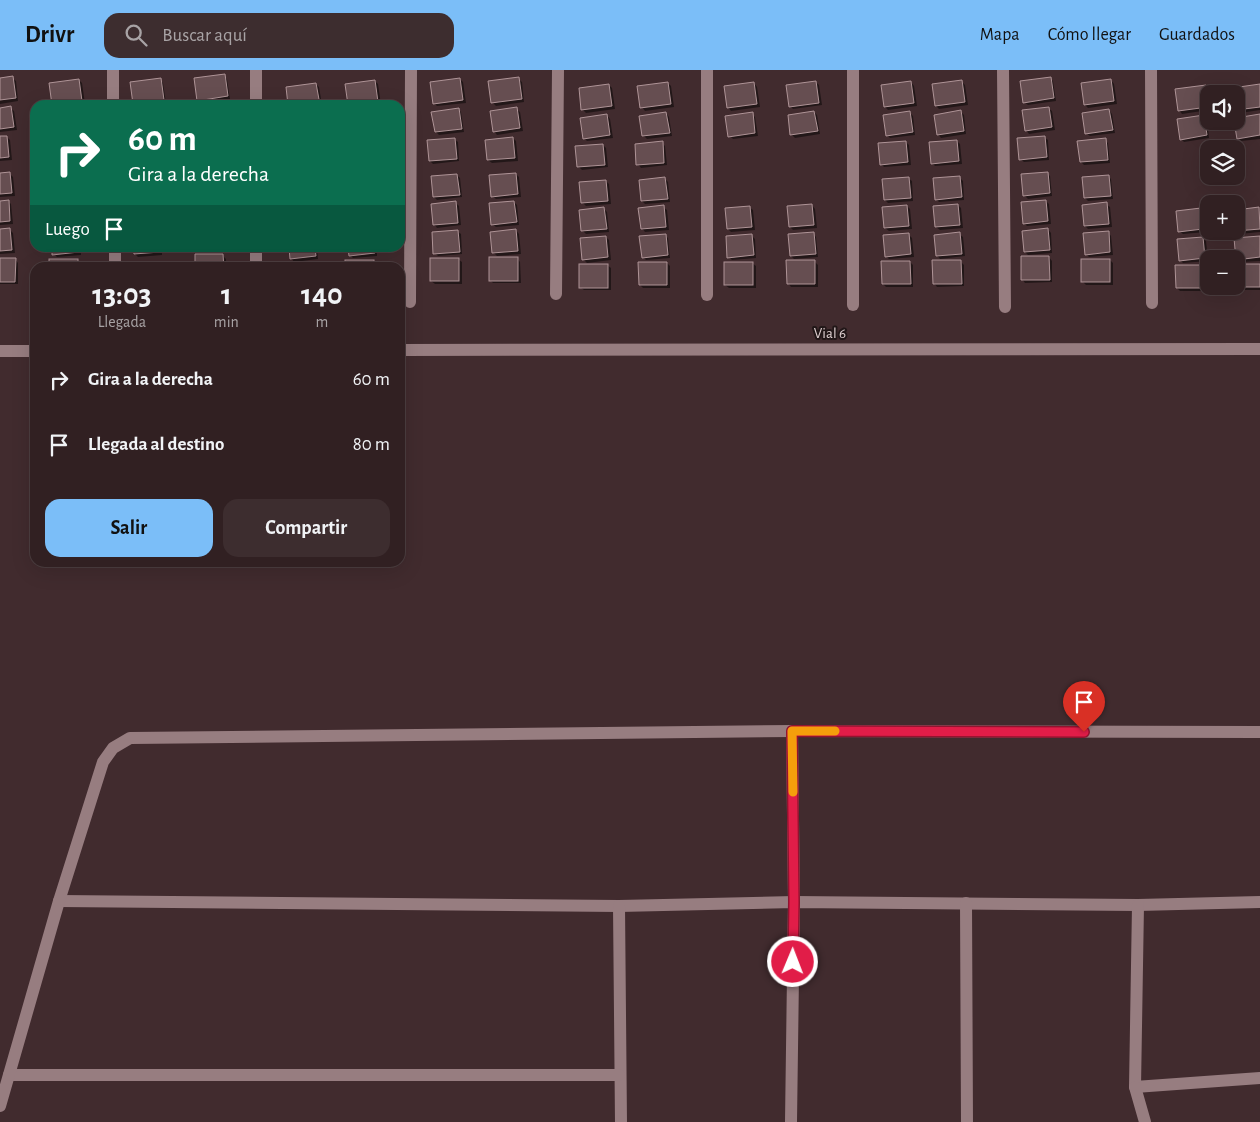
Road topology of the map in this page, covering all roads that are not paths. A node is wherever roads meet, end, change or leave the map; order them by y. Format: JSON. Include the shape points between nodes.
{"nodes":[{"id":1,"x":113,"y":70,"type":"edge"},
{"id":2,"x":256,"y":70,"type":"edge"},
{"id":3,"x":411,"y":70,"type":"edge"},
{"id":4,"x":558,"y":70,"type":"edge"},
{"id":5,"x":707,"y":70,"type":"edge"},
{"id":6,"x":853,"y":70,"type":"edge"},
{"id":7,"x":1003,"y":70,"type":"edge"},
{"id":8,"x":1151,"y":70,"type":"edge"},
{"id":9,"x":113,"y":100,"type":"edge"},
{"id":10,"x":256,"y":100,"type":"edge"},
{"id":11,"x":556,"y":294,"type":"dead end"},
{"id":12,"x":708,"y":295,"type":"dead end"},
{"id":13,"x":410,"y":302,"type":"dead end"},
{"id":14,"x":1152,"y":303,"type":"dead end"},
{"id":15,"x":852,"y":305,"type":"dead end"},
{"id":16,"x":1005,"y":307,"type":"dead end"},
{"id":17,"x":1260,"y":349,"type":"edge"},
{"id":18,"x":405,"y":350,"type":"edge"},
{"id":19,"x":0,"y":351,"type":"edge"},
{"id":20,"x":30,"y":351,"type":"edge"},
{"id":21,"x":792,"y":731,"type":"junction"},
{"id":22,"x":1260,"y":732,"type":"edge"},
{"id":23,"x":59,"y":901,"type":"junction"},
{"id":24,"x":794,"y":902,"type":"junction"},
{"id":25,"x":1260,"y":902,"type":"edge"},
{"id":26,"x":966,"y":903,"type":"junction"},
{"id":27,"x":1138,"y":905,"type":"junction"},
{"id":28,"x":619,"y":906,"type":"junction"},
{"id":29,"x":9,"y":1075,"type":"junction"},
{"id":30,"x":619,"y":1075,"type":"junction"},
{"id":31,"x":1260,"y":1078,"type":"edge"},
{"id":32,"x":1135,"y":1087,"type":"junction"},
{"id":33,"x":0,"y":1106,"type":"edge"},
{"id":34,"x":621,"y":1122,"type":"edge"},
{"id":35,"x":791,"y":1122,"type":"edge"},
{"id":36,"x":967,"y":1122,"type":"edge"},
{"id":37,"x":1144,"y":1122,"type":"edge"}],
"edges":[{"from":1,"to":9,"type":"street"},
{"from":2,"to":10,"type":"street"},
{"from":3,"to":13,"type":"street"},
{"from":4,"to":11,"type":"street"},
{"from":5,"to":12,"type":"street"},
{"from":6,"to":15,"type":"street"},
{"from":7,"to":16,"type":"street"},
{"from":8,"to":14,"type":"street"},
{"from":17,"to":18,"type":"street","name":"Vial 6"},
{"from":19,"to":20,"type":"street"},
{"from":21,"to":22,"type":"street"},
{"from":21,"to":23,"type":"street","via":[[130,738],[113,748],[103,762]]},
{"from":21,"to":24,"type":"street"},
{"from":23,"to":28,"type":"street"},
{"from":23,"to":29,"type":"street"},
{"from":24,"to":26,"type":"street"},
{"from":24,"to":28,"type":"street"},
{"from":24,"to":35,"type":"street"},
{"from":25,"to":27,"type":"street"},
{"from":26,"to":27,"type":"street"},
{"from":26,"to":36,"type":"street"},
{"from":27,"to":32,"type":"street"},
{"from":28,"to":30,"type":"street"},
{"from":29,"to":30,"type":"street"},
{"from":29,"to":33,"type":"street"},
{"from":30,"to":34,"type":"street"},
{"from":31,"to":32,"type":"street"},
{"from":32,"to":37,"type":"street"}]}
